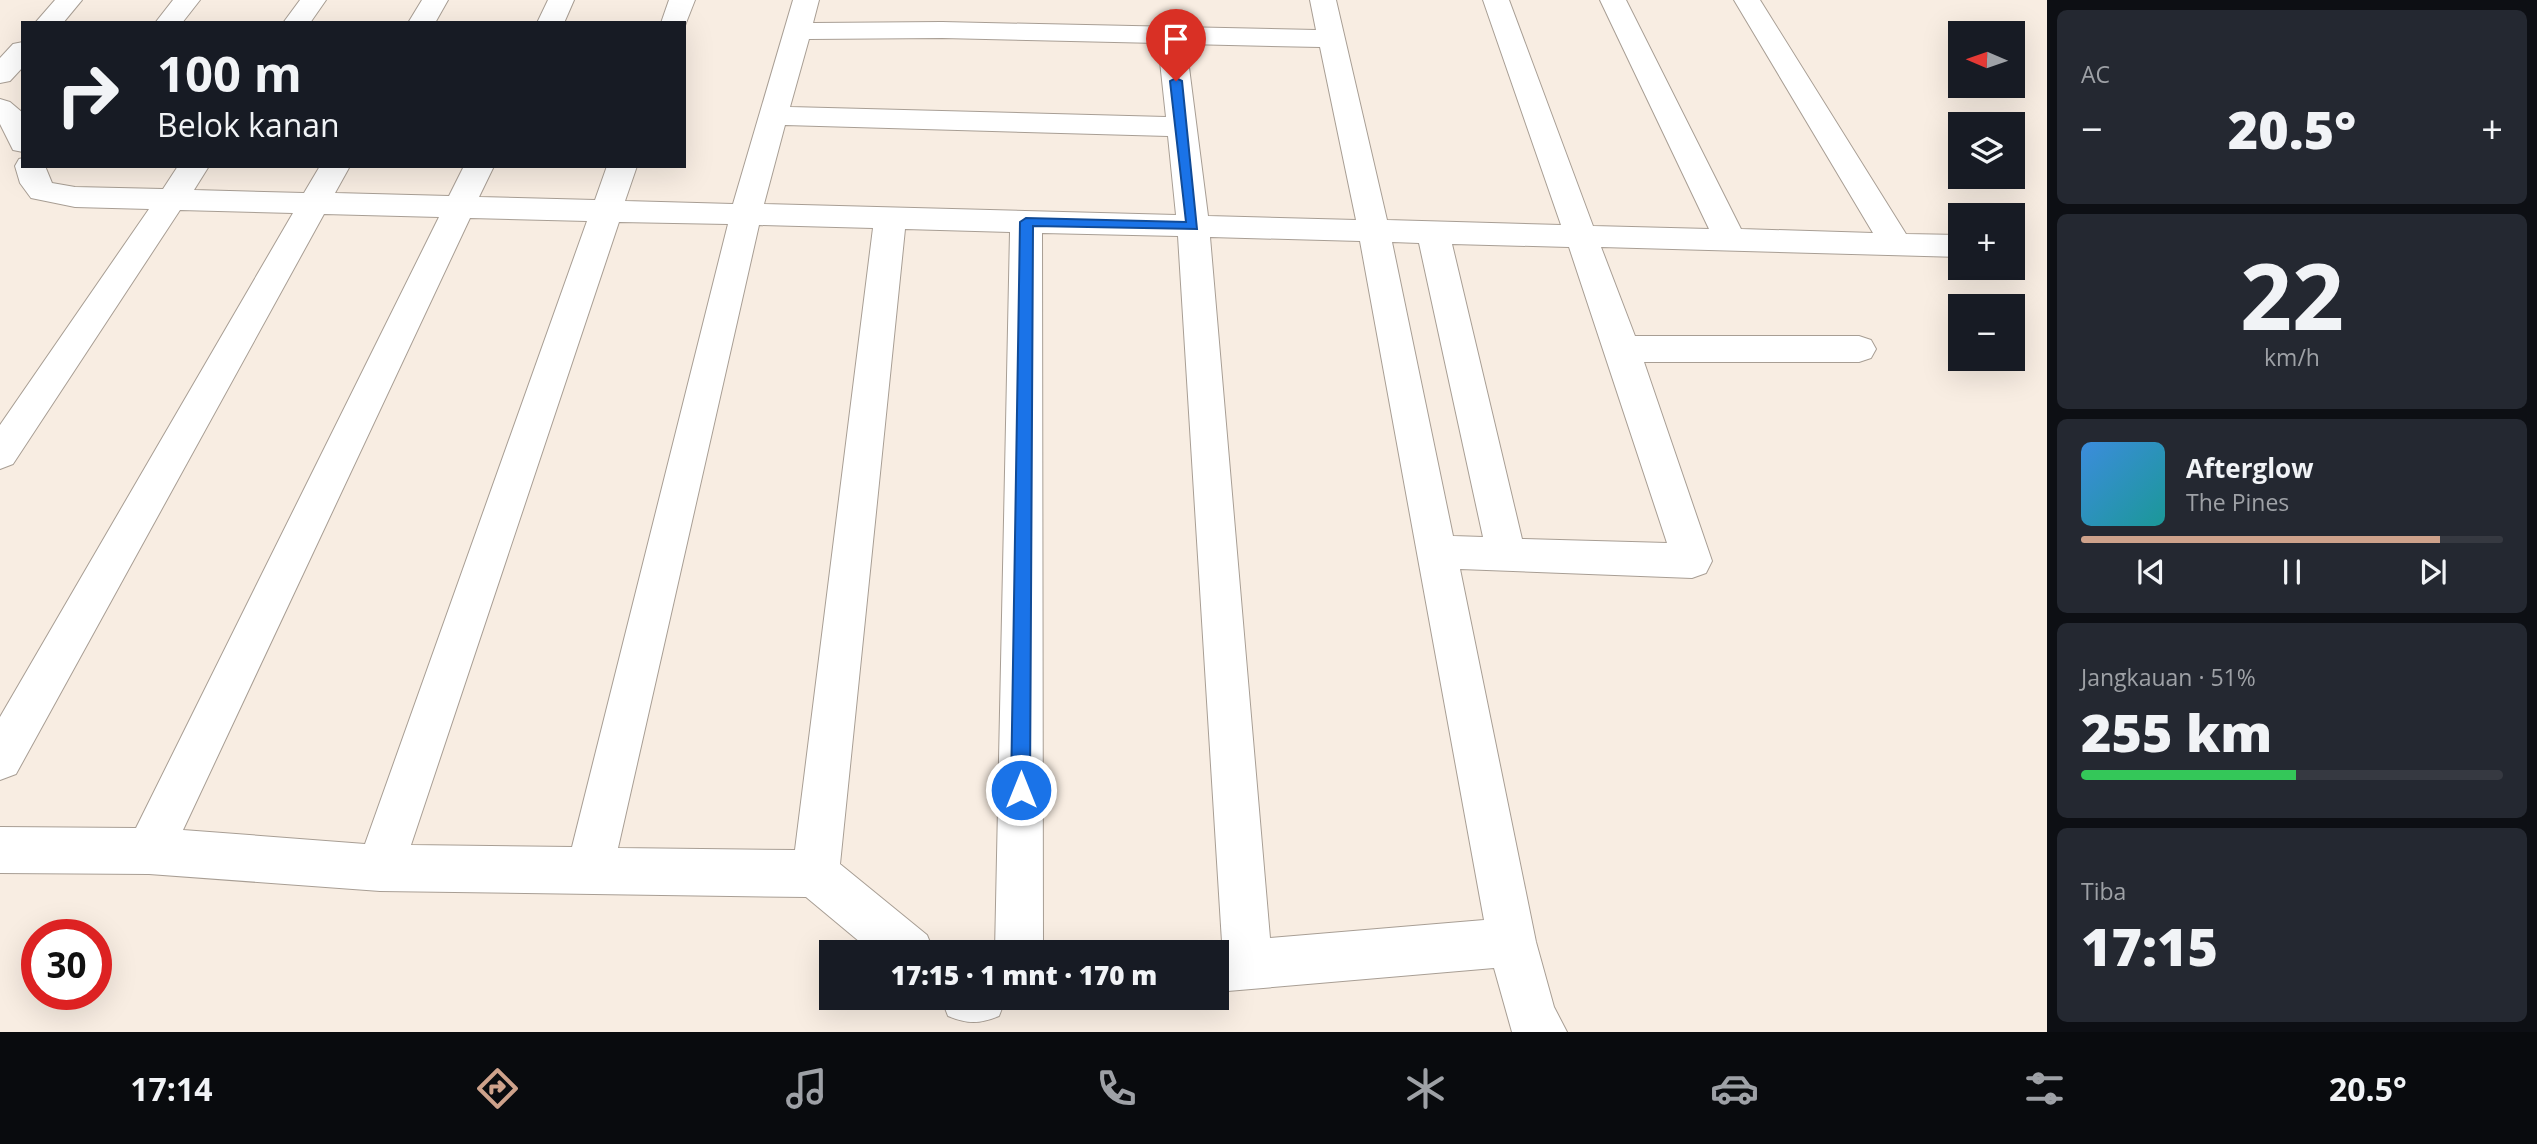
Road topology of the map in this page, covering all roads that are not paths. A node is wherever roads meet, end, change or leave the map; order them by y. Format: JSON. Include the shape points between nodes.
{"nodes":[{"id":1,"x":69,"y":0,"type":"edge"},
{"id":2,"x":187,"y":0,"type":"edge"},
{"id":3,"x":313,"y":0,"type":"edge"},
{"id":4,"x":435,"y":0,"type":"edge"},
{"id":5,"x":561,"y":0,"type":"edge"},
{"id":6,"x":682,"y":0,"type":"edge"},
{"id":7,"x":806,"y":0,"type":"edge"},
{"id":8,"x":945,"y":0,"type":"edge"},
{"id":9,"x":1323,"y":0,"type":"edge"},
{"id":10,"x":1496,"y":0,"type":"edge"},
{"id":11,"x":1613,"y":0,"type":"edge"},
{"id":12,"x":1747,"y":0,"type":"edge"},
{"id":13,"x":50,"y":21,"type":"edge"},
{"id":14,"x":170,"y":21,"type":"edge"},
{"id":15,"x":297,"y":21,"type":"edge"},
{"id":16,"x":422,"y":21,"type":"edge"},
{"id":17,"x":551,"y":21,"type":"edge"},
{"id":18,"x":675,"y":21,"type":"edge"},
{"id":19,"x":942,"y":30,"type":"junction"},
{"id":20,"x":798,"y":31,"type":"junction"},
{"id":21,"x":1171,"y":36,"type":"junction"},
{"id":22,"x":1333,"y":39,"type":"junction"},
{"id":23,"x":21,"y":52,"type":"edge"},
{"id":24,"x":0,"y":75,"type":"edge"},
{"id":25,"x":0,"y":108,"type":"edge"},
{"id":26,"x":773,"y":116,"type":"junction"},
{"id":27,"x":1181,"y":127,"type":"junction"},
{"id":28,"x":21,"y":137,"type":"edge"},
{"id":29,"x":193,"y":168,"type":"edge"},
{"id":30,"x":334,"y":168,"type":"edge"},
{"id":31,"x":478,"y":168,"type":"edge"},
{"id":32,"x":621,"y":168,"type":"edge"},
{"id":33,"x":38,"y":172,"type":"edge"},
{"id":34,"x":171,"y":200,"type":"junction"},
{"id":35,"x":313,"y":203,"type":"junction"},
{"id":36,"x":460,"y":207,"type":"junction"},
{"id":37,"x":606,"y":211,"type":"junction"},
{"id":38,"x":746,"y":214,"type":"junction"},
{"id":39,"x":890,"y":218,"type":"junction"},
{"id":40,"x":1026,"y":222,"type":"junction"},
{"id":41,"x":1193,"y":226,"type":"junction"},
{"id":42,"x":1374,"y":231,"type":"junction"},
{"id":43,"x":1433,"y":232,"type":"junction"},
{"id":44,"x":1580,"y":236,"type":"junction"},
{"id":45,"x":1730,"y":240,"type":"junction"},
{"id":46,"x":1896,"y":244,"type":"junction"},
{"id":47,"x":1948,"y":246,"type":"edge"},
{"id":48,"x":1622,"y":349,"type":"junction"},
{"id":49,"x":1859,"y":349,"type":"dead end"},
{"id":50,"x":0,"y":454,"type":"edge"},
{"id":51,"x":1435,"y":552,"type":"junction"},
{"id":52,"x":1506,"y":554,"type":"junction"},
{"id":53,"x":0,"y":759,"type":"edge"},
{"id":54,"x":0,"y":850,"type":"edge"},
{"id":55,"x":149,"y":851,"type":"junction"},
{"id":56,"x":380,"y":868,"type":"junction"},
{"id":57,"x":589,"y":871,"type":"junction"},
{"id":58,"x":815,"y":874,"type":"junction"},
{"id":59,"x":895,"y":940,"type":"edge"},
{"id":60,"x":1019,"y":940,"type":"edge"},
{"id":61,"x":1512,"y":942,"type":"junction"},
{"id":62,"x":1232,"y":965,"type":"edge"},
{"id":63,"x":1542,"y":1032,"type":"edge"}],
"edges":[{"from":1,"to":13,"type":"street"},
{"from":2,"to":14,"type":"street"},
{"from":3,"to":15,"type":"street"},
{"from":4,"to":16,"type":"street"},
{"from":5,"to":17,"type":"street"},
{"from":6,"to":18,"type":"street"},
{"from":7,"to":20,"type":"street"},
{"from":8,"to":19,"type":"street"},
{"from":9,"to":22,"type":"street"},
{"from":10,"to":44,"type":"street"},
{"from":11,"to":45,"type":"street"},
{"from":12,"to":46,"type":"street"},
{"from":19,"to":20,"type":"street"},
{"from":19,"to":21,"type":"street"},
{"from":20,"to":26,"type":"street"},
{"from":21,"to":22,"type":"street"},
{"from":21,"to":27,"type":"street"},
{"from":22,"to":42,"type":"street"},
{"from":23,"to":24,"type":"street"},
{"from":25,"to":28,"type":"street","via":[[17,124]]},
{"from":26,"to":27,"type":"street"},
{"from":26,"to":38,"type":"street"},
{"from":27,"to":41,"type":"street"},
{"from":29,"to":34,"type":"street"},
{"from":30,"to":35,"type":"street"},
{"from":31,"to":36,"type":"street"},
{"from":32,"to":37,"type":"street"},
{"from":33,"to":34,"type":"street","via":[[42,191],[75,197]]},
{"from":34,"to":35,"type":"street"},
{"from":34,"to":50,"type":"street"},
{"from":35,"to":36,"type":"street"},
{"from":35,"to":53,"type":"street"},
{"from":36,"to":37,"type":"street"},
{"from":36,"to":55,"type":"street"},
{"from":37,"to":38,"type":"street"},
{"from":37,"to":56,"type":"street"},
{"from":38,"to":39,"type":"street"},
{"from":38,"to":57,"type":"street"},
{"from":39,"to":40,"type":"street"},
{"from":39,"to":58,"type":"street"},
{"from":40,"to":41,"type":"street"},
{"from":40,"to":60,"type":"street"},
{"from":41,"to":42,"type":"street"},
{"from":41,"to":62,"type":"street"},
{"from":42,"to":43,"type":"street"},
{"from":42,"to":51,"type":"street"},
{"from":43,"to":44,"type":"street"},
{"from":43,"to":52,"type":"street"},
{"from":44,"to":45,"type":"street"},
{"from":44,"to":48,"type":"street"},
{"from":45,"to":46,"type":"street"},
{"from":46,"to":47,"type":"street"},
{"from":48,"to":49,"type":"street"},
{"from":48,"to":52,"type":"street","via":[[1692,561]]},
{"from":51,"to":52,"type":"street"},
{"from":51,"to":61,"type":"street"},
{"from":54,"to":55,"type":"street"},
{"from":55,"to":56,"type":"street"},
{"from":56,"to":57,"type":"street"},
{"from":57,"to":58,"type":"street"},
{"from":58,"to":59,"type":"street"},
{"from":61,"to":62,"type":"street"},
{"from":61,"to":63,"type":"street","via":[[1532,1020]]}]}
